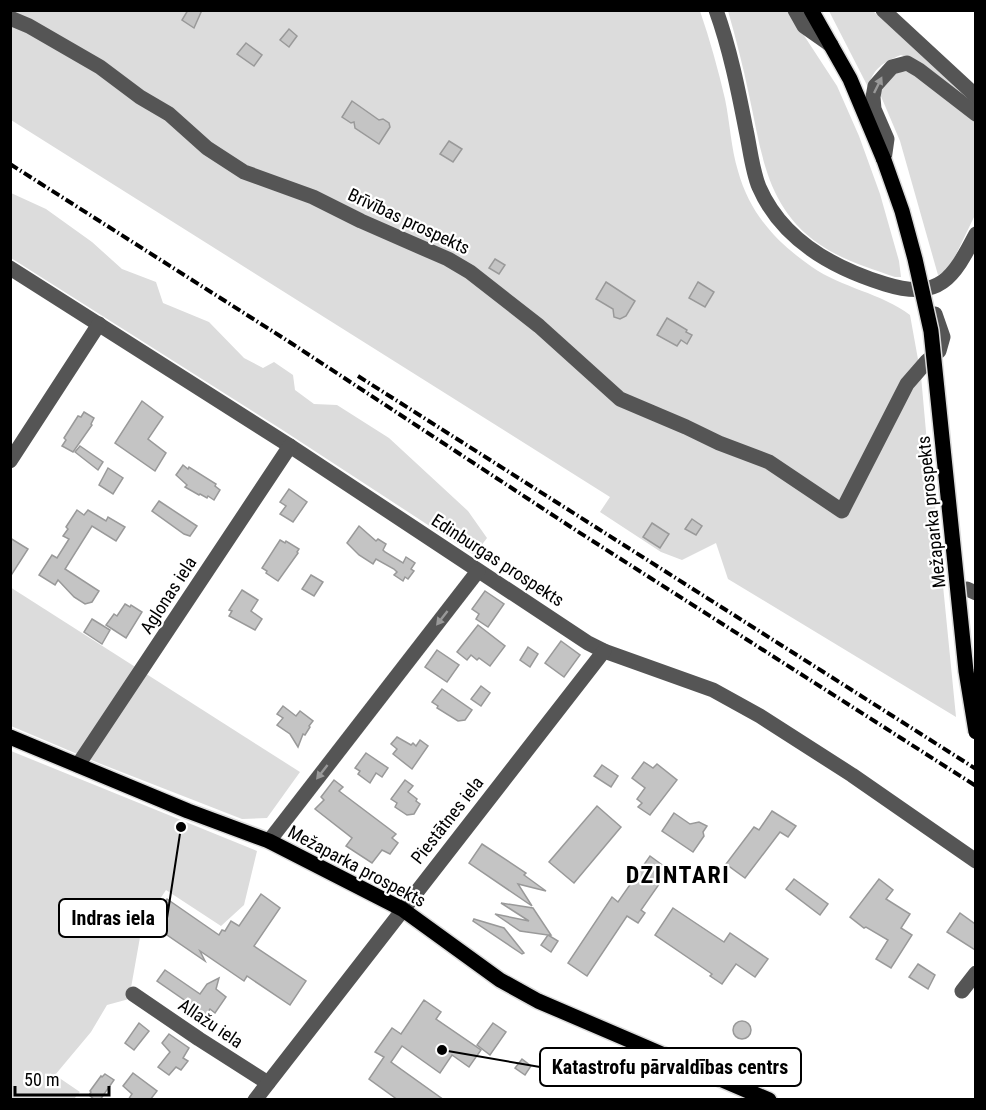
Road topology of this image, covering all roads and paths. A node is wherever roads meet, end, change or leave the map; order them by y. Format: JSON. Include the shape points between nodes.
{"nodes":[{"id":1,"x":716,"y":10,"type":"edge"},
{"id":2,"x":795,"y":10,"type":"edge"},
{"id":3,"x":811,"y":10,"type":"edge"},
{"id":4,"x":883,"y":10,"type":"edge"},
{"id":5,"x":10,"y":18,"type":"edge"},
{"id":6,"x":833,"y":46,"type":"junction"},
{"id":7,"x":975,"y":96,"type":"edge"},
{"id":8,"x":975,"y":114,"type":"edge"},
{"id":9,"x":884,"y":160,"type":"junction"},
{"id":10,"x":975,"y":234,"type":"edge"},
{"id":11,"x":10,"y":268,"type":"edge"},
{"id":12,"x":935,"y":287,"type":"junction"},
{"id":13,"x":99,"y":324,"type":"junction"},
{"id":14,"x":290,"y":446,"type":"junction"},
{"id":15,"x":10,"y":461,"type":"edge"},
{"id":16,"x":477,"y":571,"type":"junction"},
{"id":17,"x":604,"y":651,"type":"junction"},
{"id":18,"x":975,"y":732,"type":"edge"},
{"id":19,"x":10,"y":737,"type":"edge"},
{"id":20,"x":78,"y":765,"type":"junction"},
{"id":21,"x":269,"y":841,"type":"junction"},
{"id":22,"x":975,"y":861,"type":"edge"},
{"id":23,"x":402,"y":909,"type":"junction"},
{"id":24,"x":975,"y":973,"type":"edge"},
{"id":25,"x":962,"y":992,"type":"dead end"},
{"id":26,"x":133,"y":994,"type":"dead end"},
{"id":27,"x":268,"y":1083,"type":"junction"},
{"id":28,"x":255,"y":1100,"type":"edge"},
{"id":29,"x":769,"y":1100,"type":"edge"}],
"edges":[{"from":1,"to":12,"type":"street","via":[[727,41],[759,186],[783,225],[815,251],[859,276],[915,290]]},
{"from":2,"to":6,"type":"street","name":"Mežaparka prospekts","via":[[804,26]]},
{"from":3,"to":6,"type":"main road","name":"Mežaparka prospekts"},
{"from":4,"to":7,"type":"street"},
{"from":5,"to":12,"type":"street","name":"Brīvības prospekts","via":[[100,68],[244,171],[313,197],[470,272],[539,326],[620,399],[769,462],[842,511],[907,384],[939,351],[943,337],[936,314]]},
{"from":6,"to":9,"type":"main road","name":"Mežaparka prospekts"},
{"from":9,"to":8,"type":"street","name":"Mežaparka prospekts","one_way":true,"via":[[887,139],[873,97],[875,86],[892,67],[907,63]]},
{"from":9,"to":18,"type":"main road","name":"Mežaparka prospekts","bridge":true,"via":[[913,250],[931,331]]},
{"from":10,"to":12,"type":"street","via":[[955,270]]},
{"from":11,"to":13,"type":"street","name":"Edinburgas prospekts"},
{"from":13,"to":14,"type":"street","name":"Edinburgas prospekts"},
{"from":13,"to":15,"type":"street"},
{"from":14,"to":16,"type":"street","name":"Edinburgas prospekts"},
{"from":14,"to":20,"type":"street","name":"Aglonas iela"},
{"from":16,"to":17,"type":"street","name":"Edinburgas prospekts"},
{"from":16,"to":21,"type":"street","one_way":true},
{"from":17,"to":22,"type":"street","name":"Edinburgas prospekts","via":[[713,690],[760,716]]},
{"from":17,"to":23,"type":"street","name":"Piestātnes iela"},
{"from":19,"to":20,"type":"main road","name":"Mežaparka prospekts"},
{"from":20,"to":21,"type":"main road","name":"Mežaparka prospekts"},
{"from":21,"to":23,"type":"main road","name":"Mežaparka prospekts"},
{"from":23,"to":27,"type":"street","name":"Piestātnes iela"},
{"from":23,"to":29,"type":"main road","name":"Mežaparka prospekts","via":[[500,980],[538,1000]]},
{"from":24,"to":25,"type":"street"},
{"from":26,"to":27,"type":"street","name":"Allažu iela"},
{"from":27,"to":28,"type":"street","name":"Piestātnes iela"}]}
